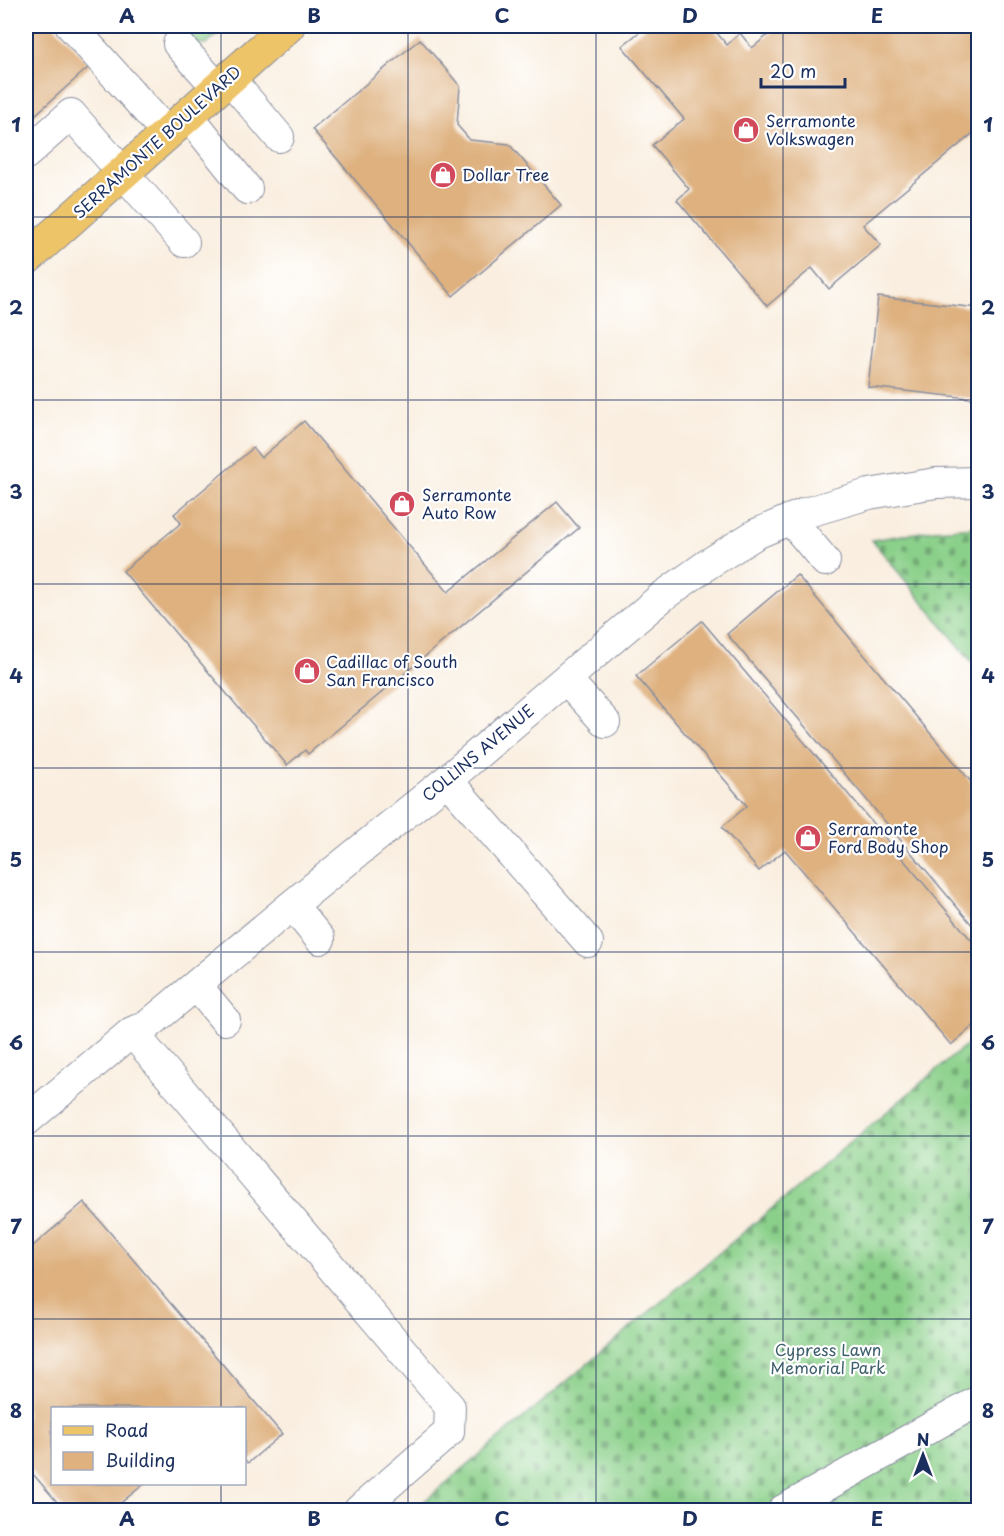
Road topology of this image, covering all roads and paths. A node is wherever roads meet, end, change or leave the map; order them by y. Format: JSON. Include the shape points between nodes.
{"nodes":[{"id":1,"x":71,"y":26,"type":"edge"},
{"id":2,"x":288,"y":26,"type":"edge"},
{"id":3,"x":178,"y":44,"type":"dead end"},
{"id":4,"x":224,"y":83,"type":"junction"},
{"id":5,"x":177,"y":124,"type":"junction"},
{"id":6,"x":279,"y":137,"type":"dead end"},
{"id":7,"x":26,"y":154,"type":"edge"},
{"id":8,"x":123,"y":173,"type":"junction"},
{"id":9,"x":247,"y":189,"type":"dead end"},
{"id":10,"x":184,"y":242,"type":"dead end"},
{"id":11,"x":26,"y":259,"type":"edge"},
{"id":12,"x":978,"y":482,"type":"edge"},
{"id":13,"x":790,"y":519,"type":"junction"},
{"id":14,"x":825,"y":561,"type":"dead end"},
{"id":15,"x":566,"y":679,"type":"junction"},
{"id":16,"x":605,"y":722,"type":"dead end"},
{"id":17,"x":447,"y":780,"type":"junction"},
{"id":18,"x":292,"y":904,"type":"junction"},
{"id":19,"x":320,"y":939,"type":"dead end"},
{"id":20,"x":588,"y":942,"type":"dead end"},
{"id":21,"x":196,"y":985,"type":"junction"},
{"id":22,"x":225,"y":1020,"type":"dead end"},
{"id":23,"x":132,"y":1032,"type":"junction"},
{"id":24,"x":26,"y":1121,"type":"edge"},
{"id":25,"x":978,"y":1401,"type":"edge"},
{"id":26,"x":359,"y":1510,"type":"edge"},
{"id":27,"x":783,"y":1510,"type":"edge"}],
"edges":[{"from":1,"to":5,"type":"street"},
{"from":2,"to":4,"type":"main road","name":"SERRAMONTE BOULEVARD"},
{"from":3,"to":4,"type":"street"},
{"from":4,"to":5,"type":"main road","name":"SERRAMONTE BOULEVARD"},
{"from":4,"to":6,"type":"street"},
{"from":5,"to":8,"type":"main road","name":"SERRAMONTE BOULEVARD"},
{"from":5,"to":9,"type":"street"},
{"from":7,"to":8,"type":"street","via":[[70,114]]},
{"from":8,"to":10,"type":"street"},
{"from":8,"to":11,"type":"main road","name":"SERRAMONTE BOULEVARD"},
{"from":12,"to":13,"type":"street","name":"COLLINS AVENUE","via":[[936,483],[869,494]]},
{"from":13,"to":14,"type":"street"},
{"from":13,"to":15,"type":"street","name":"COLLINS AVENUE","via":[[756,534],[663,596]]},
{"from":15,"to":16,"type":"street"},
{"from":15,"to":17,"type":"street","name":"COLLINS AVENUE"},
{"from":17,"to":18,"type":"street","name":"COLLINS AVENUE"},
{"from":17,"to":20,"type":"street"},
{"from":18,"to":19,"type":"street"},
{"from":18,"to":21,"type":"street","name":"COLLINS AVENUE"},
{"from":21,"to":22,"type":"street"},
{"from":21,"to":23,"type":"street","name":"COLLINS AVENUE","via":[[148,1025]]},
{"from":23,"to":24,"type":"street","name":"COLLINS AVENUE"},
{"from":23,"to":26,"type":"street","via":[[450,1407],[449,1432]]},
{"from":25,"to":27,"type":"street"}]}
